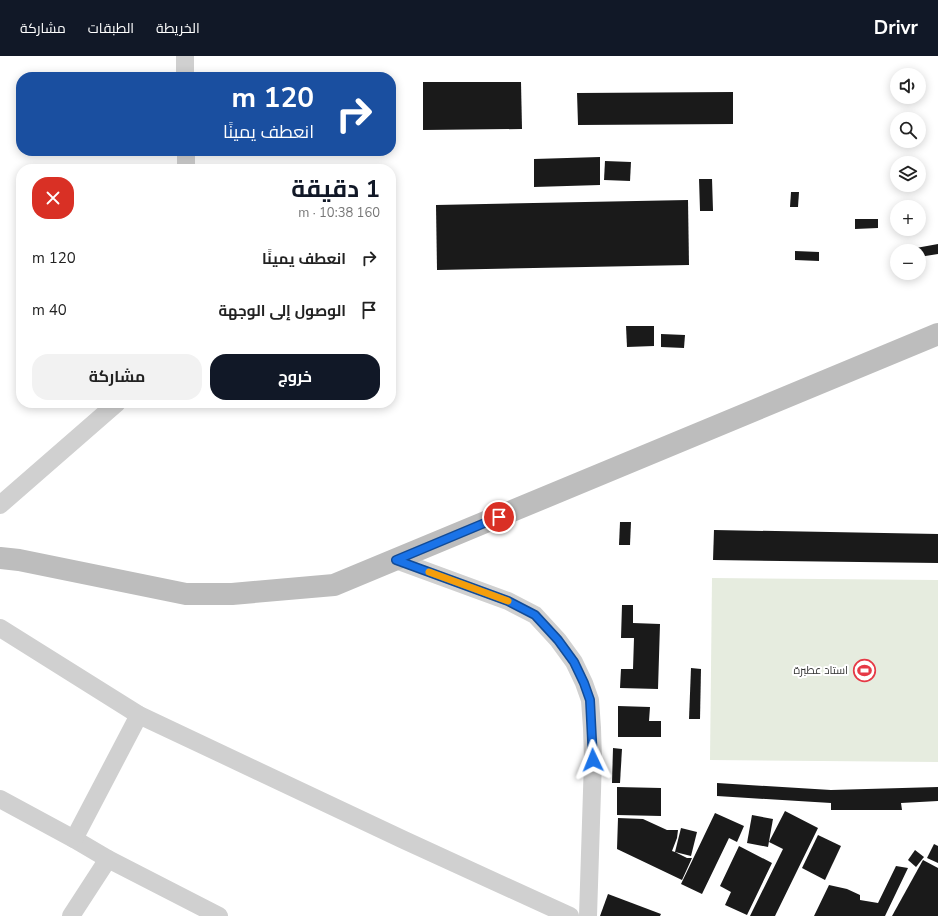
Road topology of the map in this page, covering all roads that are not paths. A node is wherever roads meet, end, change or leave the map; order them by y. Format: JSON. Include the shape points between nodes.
{"nodes":[{"id":1,"x":185,"y":56,"type":"edge"},
{"id":2,"x":185,"y":72,"type":"edge"},
{"id":3,"x":938,"y":334,"type":"edge"},
{"id":4,"x":111,"y":408,"type":"edge"},
{"id":5,"x":0,"y":506,"type":"edge"},
{"id":6,"x":0,"y":558,"type":"edge"},
{"id":7,"x":396,"y":560,"type":"junction"},
{"id":8,"x":0,"y":628,"type":"edge"},
{"id":9,"x":139,"y":715,"type":"junction"},
{"id":10,"x":0,"y":799,"type":"edge"},
{"id":11,"x":74,"y":839,"type":"junction"},
{"id":12,"x":108,"y":859,"type":"junction"},
{"id":13,"x":71,"y":916,"type":"edge"},
{"id":14,"x":219,"y":916,"type":"edge"},
{"id":15,"x":570,"y":916,"type":"edge"},
{"id":16,"x":588,"y":916,"type":"edge"}],
"edges":[{"from":1,"to":2,"type":"street"},
{"from":3,"to":7,"type":"street"},
{"from":4,"to":5,"type":"street"},
{"from":6,"to":7,"type":"street","via":[[186,594],[232,594],[334,585]]},
{"from":7,"to":16,"type":"street","via":[[508,601],[535,615],[574,662],[590,700],[592,728]]},
{"from":8,"to":9,"type":"street"},
{"from":9,"to":11,"type":"street"},
{"from":9,"to":15,"type":"street"},
{"from":10,"to":11,"type":"street"},
{"from":11,"to":12,"type":"street"},
{"from":12,"to":13,"type":"street"},
{"from":12,"to":14,"type":"street"}]}
